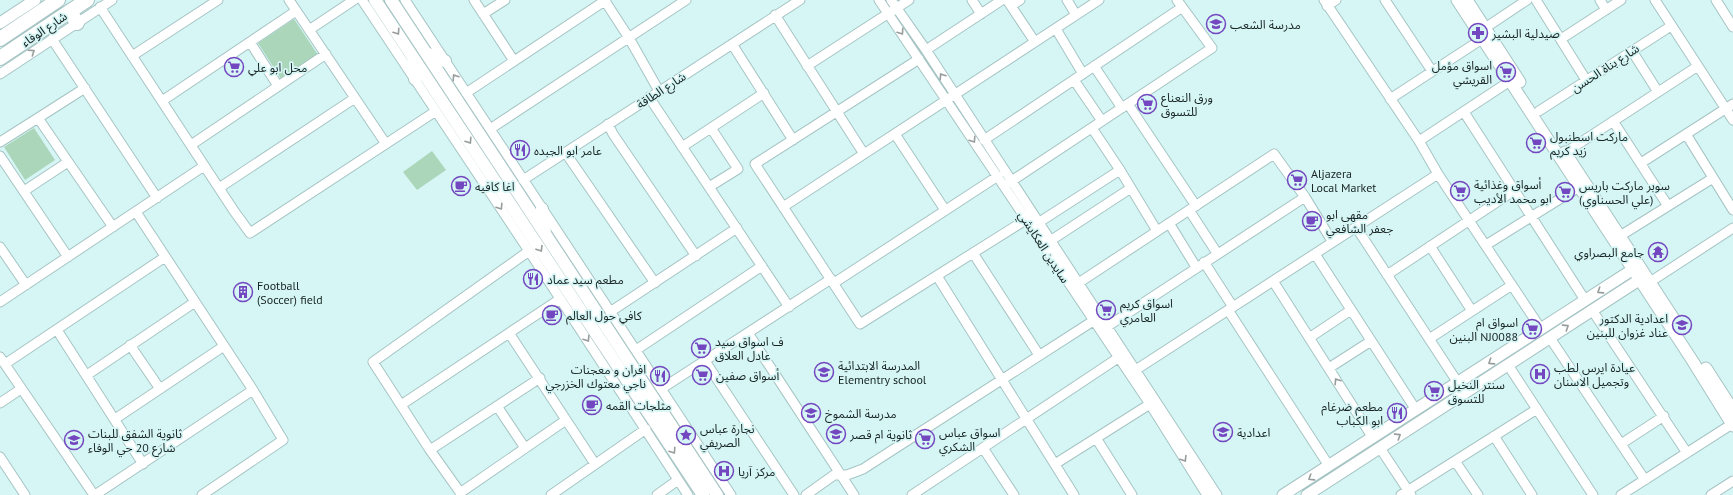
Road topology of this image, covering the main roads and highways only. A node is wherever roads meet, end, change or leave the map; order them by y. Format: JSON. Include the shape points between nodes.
{"nodes":[{"id":1,"x":58,"y":0,"type":"edge"},
{"id":2,"x":87,"y":0,"type":"edge"},
{"id":3,"x":375,"y":0,"type":"edge"},
{"id":4,"x":391,"y":0,"type":"edge"},
{"id":5,"x":0,"y":39,"type":"edge"},
{"id":6,"x":425,"y":52,"type":"junction"},
{"id":7,"x":413,"y":56,"type":"junction"},
{"id":8,"x":0,"y":58,"type":"edge"},
{"id":9,"x":445,"y":62,"type":"road end"},
{"id":10,"x":414,"y":79,"type":"road end"},
{"id":11,"x":542,"y":209,"type":"road end"},
{"id":12,"x":546,"y":236,"type":"junction"},
{"id":13,"x":541,"y":271,"type":"road end"},
{"id":14,"x":557,"y":276,"type":"junction"},
{"id":15,"x":662,"y":412,"type":"junction"},
{"id":16,"x":650,"y":425,"type":"junction"},
{"id":17,"x":669,"y":434,"type":"junction"},
{"id":18,"x":703,"y":495,"type":"edge"},
{"id":19,"x":717,"y":495,"type":"edge"}],
"edges":[{"from":1,"to":5,"type":"main road","name":"شارع الوفاء"},
{"from":2,"to":8,"type":"main road","name":"شارع الوفاء","via":[[74,17]]},
{"from":3,"to":7,"type":"main road","one_way":true},
{"from":4,"to":6,"type":"main road"},
{"from":6,"to":9,"type":"main road"},
{"from":6,"to":12,"type":"main road"},
{"from":7,"to":10,"type":"main road"},
{"from":7,"to":14,"type":"main road","one_way":true},
{"from":11,"to":12,"type":"main road"},
{"from":12,"to":15,"type":"main road"},
{"from":13,"to":14,"type":"main road"},
{"from":14,"to":16,"type":"main road"},
{"from":15,"to":16,"type":"main road","via":[[660,419]]},
{"from":15,"to":17,"type":"main road"},
{"from":16,"to":17,"type":"main road"},
{"from":17,"to":18,"type":"main road","one_way":true},
{"from":17,"to":19,"type":"main road"}]}
